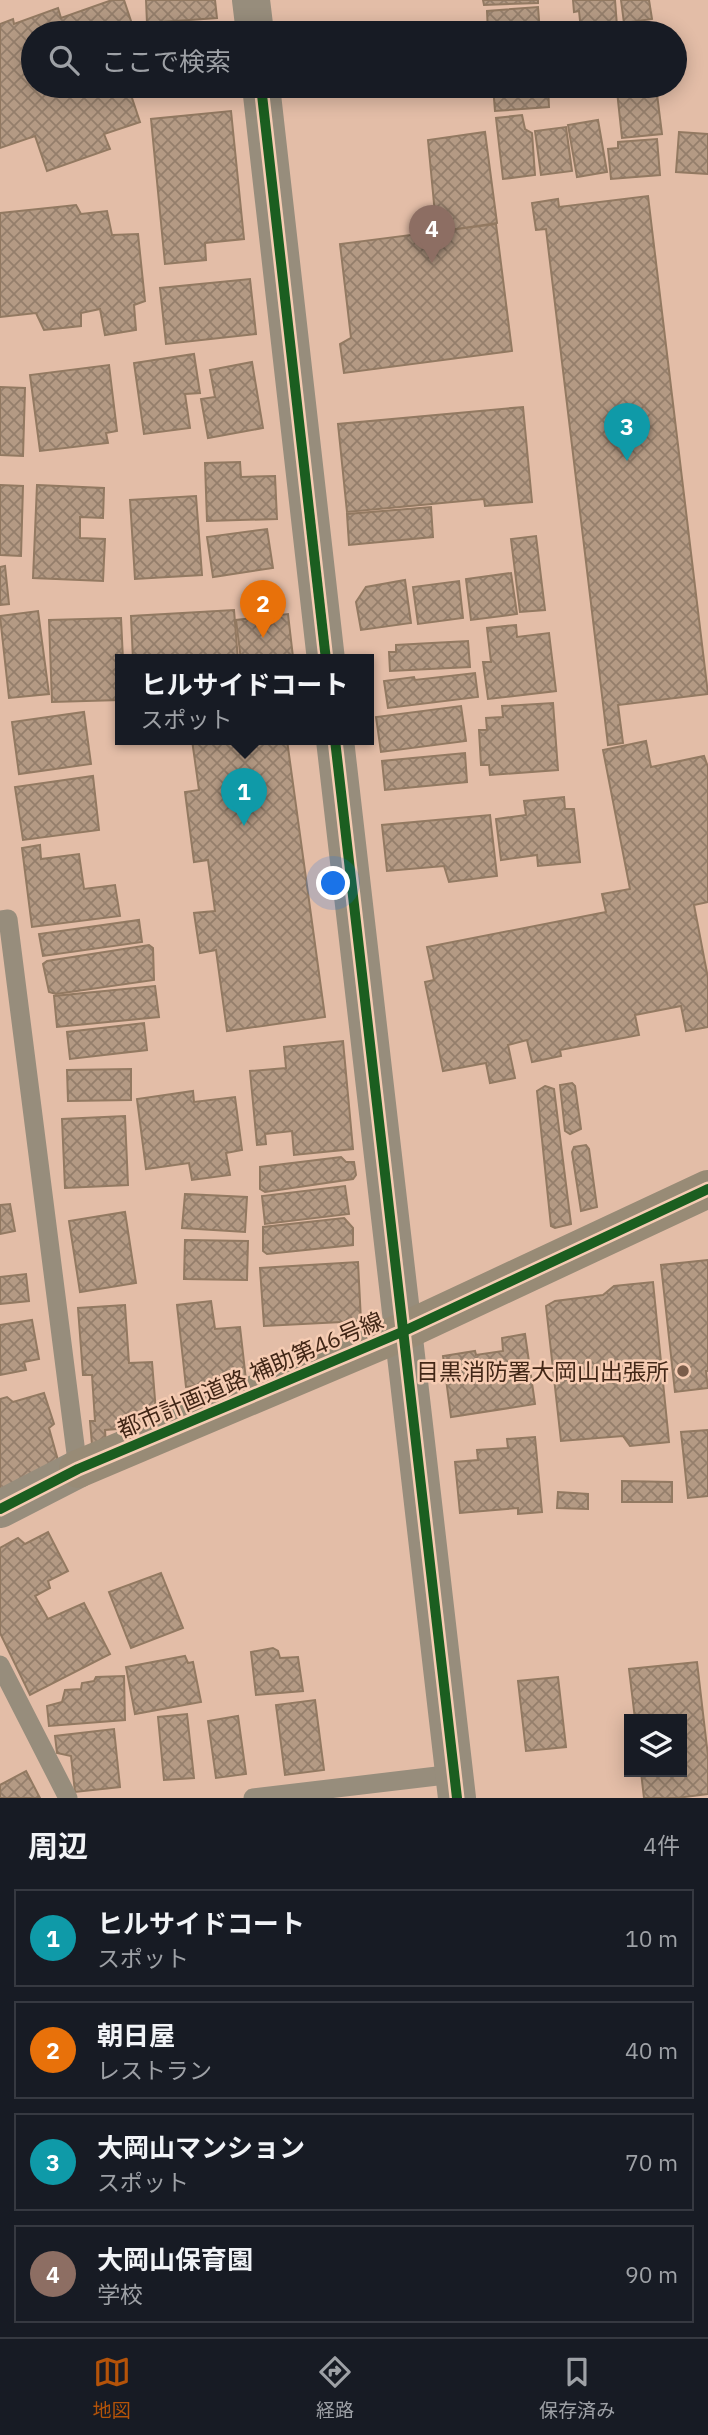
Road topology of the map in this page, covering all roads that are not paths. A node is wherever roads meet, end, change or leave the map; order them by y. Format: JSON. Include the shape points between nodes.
{"nodes":[{"id":1,"x":251,"y":0,"type":"edge"},
{"id":2,"x":254,"y":21,"type":"edge"},
{"id":3,"x":262,"y":98,"type":"edge"},
{"id":4,"x":325,"y":654,"type":"edge"},
{"id":5,"x":336,"y":745,"type":"edge"},
{"id":6,"x":0,"y":920,"type":"edge"},
{"id":7,"x":708,"y":1189,"type":"edge"},
{"id":8,"x":402,"y":1332,"type":"junction"},
{"id":9,"x":78,"y":1469,"type":"junction"},
{"id":10,"x":0,"y":1509,"type":"edge"},
{"id":11,"x":0,"y":1665,"type":"edge"},
{"id":12,"x":456,"y":1786,"type":"edge"},
{"id":13,"x":68,"y":1798,"type":"edge"},
{"id":14,"x":253,"y":1798,"type":"edge"}],
"edges":[{"from":1,"to":2,"type":"street"},
{"from":3,"to":4,"type":"street"},
{"from":5,"to":8,"type":"street"},
{"from":6,"to":9,"type":"lane","via":[[8,919]]},
{"from":7,"to":8,"type":"street","name":"都市計画道路 補助第46号線"},
{"from":8,"to":9,"type":"street","name":"都市計画道路 補助第46号線"},
{"from":8,"to":12,"type":"street"},
{"from":9,"to":10,"type":"street","name":"都市計画道路 補助第46号線"},
{"from":11,"to":13,"type":"lane"},
{"from":12,"to":14,"type":"lane"}]}
